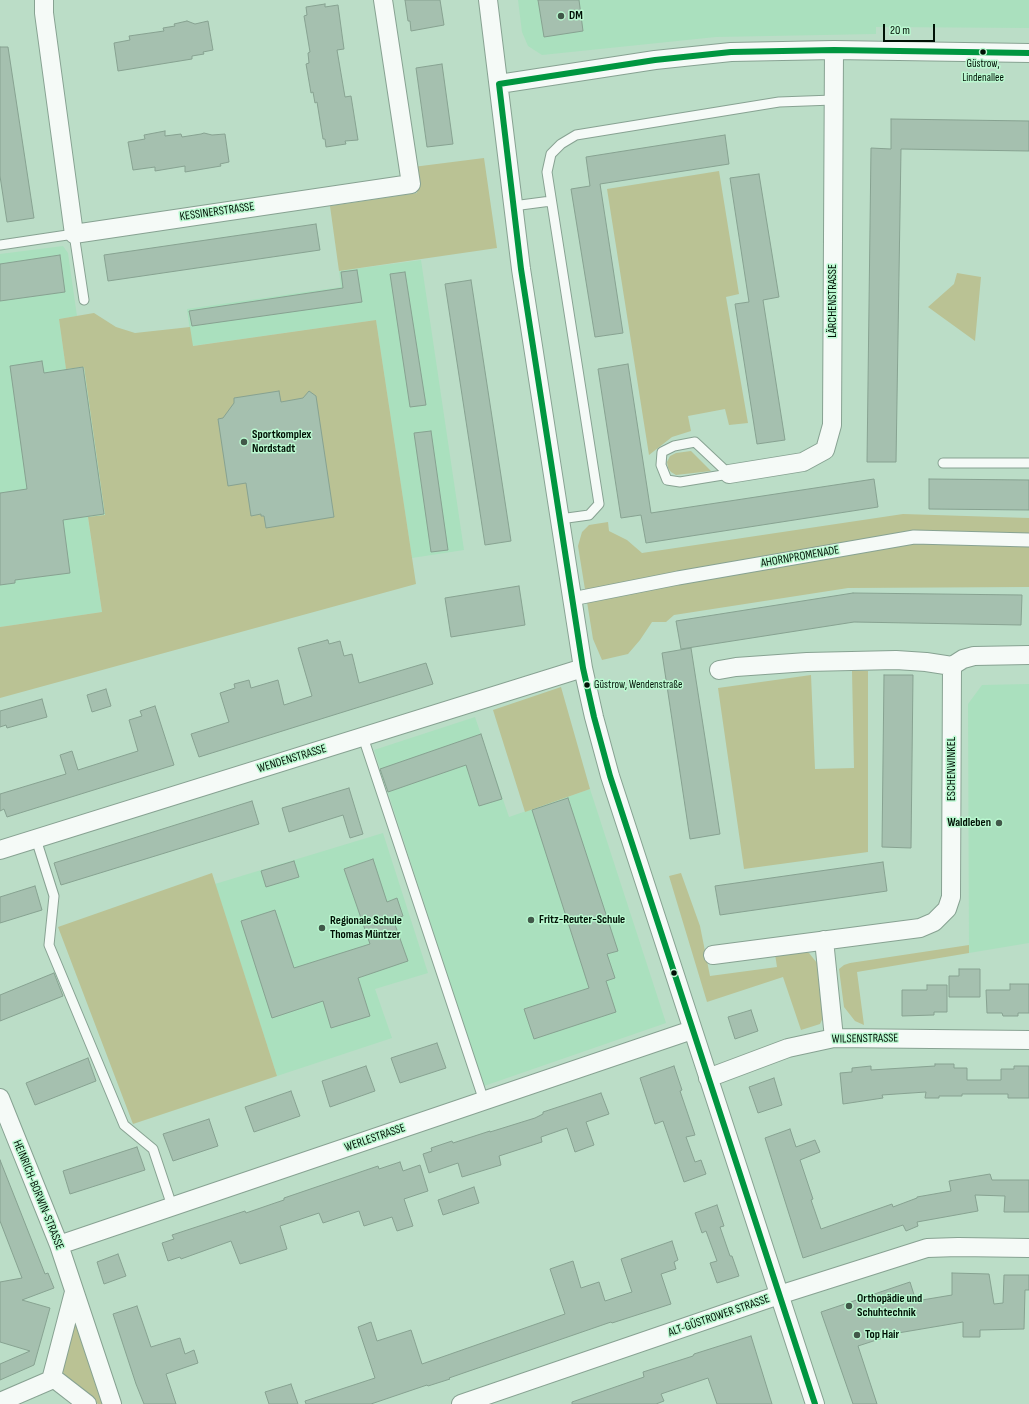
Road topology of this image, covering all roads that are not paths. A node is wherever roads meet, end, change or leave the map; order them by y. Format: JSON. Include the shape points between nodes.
{"nodes":[{"id":1,"x":44,"y":0,"type":"edge"},
{"id":2,"x":383,"y":0,"type":"edge"},
{"id":3,"x":488,"y":0,"type":"edge"},
{"id":4,"x":834,"y":50,"type":"junction"},
{"id":5,"x":1029,"y":53,"type":"edge"},
{"id":6,"x":499,"y":84,"type":"junction"},
{"id":7,"x":834,"y":100,"type":"junction"},
{"id":8,"x":551,"y":201,"type":"junction"},
{"id":9,"x":513,"y":206,"type":"junction"},
{"id":10,"x":74,"y":234,"type":"junction"},
{"id":11,"x":0,"y":245,"type":"edge"},
{"id":12,"x":84,"y":300,"type":"dead end"},
{"id":13,"x":943,"y":463,"type":"dead end"},
{"id":14,"x":1029,"y":463,"type":"edge"},
{"id":15,"x":729,"y":474,"type":"junction"},
{"id":16,"x":560,"y":519,"type":"junction"},
{"id":17,"x":1029,"y":540,"type":"edge"},
{"id":18,"x":572,"y":599,"type":"junction"},
{"id":19,"x":1029,"y":655,"type":"edge"},
{"id":20,"x":952,"y":666,"type":"junction"},
{"id":21,"x":583,"y":668,"type":"junction"},
{"id":22,"x":719,"y":670,"type":"dead end"},
{"id":23,"x":363,"y":737,"type":"junction"},
{"id":24,"x":36,"y":838,"type":"junction"},
{"id":25,"x":0,"y":849,"type":"edge"},
{"id":26,"x":824,"y":940,"type":"junction"},
{"id":27,"x":712,"y":955,"type":"dead end"},
{"id":28,"x":692,"y":1030,"type":"junction"},
{"id":29,"x":834,"y":1038,"type":"junction"},
{"id":30,"x":1029,"y":1040,"type":"edge"},
{"id":31,"x":708,"y":1078,"type":"junction"},
{"id":32,"x":0,"y":1098,"type":"edge"},
{"id":33,"x":484,"y":1101,"type":"junction"},
{"id":34,"x":172,"y":1206,"type":"junction"},
{"id":35,"x":59,"y":1245,"type":"junction"},
{"id":36,"x":1029,"y":1248,"type":"edge"},
{"id":37,"x":74,"y":1292,"type":"junction"},
{"id":38,"x":779,"y":1295,"type":"junction"},
{"id":39,"x":50,"y":1380,"type":"junction"},
{"id":40,"x":0,"y":1402,"type":"edge"},
{"id":41,"x":87,"y":1404,"type":"edge"},
{"id":42,"x":112,"y":1404,"type":"edge"},
{"id":43,"x":461,"y":1404,"type":"edge"},
{"id":44,"x":815,"y":1404,"type":"edge"}],
"edges":[{"from":1,"to":10,"type":"street"},
{"from":2,"to":10,"type":"street","name":"KESSINERSTRASSE","via":[[411,184]]},
{"from":3,"to":6,"type":"street"},
{"from":4,"to":5,"type":"street"},
{"from":4,"to":6,"type":"street","via":[[748,51],[694,55]]},
{"from":4,"to":7,"type":"street","name":"LÄRCHENSTRASSE"},
{"from":6,"to":9,"type":"street"},
{"from":7,"to":8,"type":"lane","via":[[780,102],[576,135],[551,154],[547,172]]},
{"from":7,"to":15,"type":"street","name":"LÄRCHENSTRASSE","via":[[832,426],[825,450],[803,462]]},
{"from":8,"to":9,"type":"lane"},
{"from":8,"to":16,"type":"lane","via":[[599,504],[589,515]]},
{"from":9,"to":16,"type":"street"},
{"from":10,"to":11,"type":"lane"},
{"from":10,"to":12,"type":"lane"},
{"from":13,"to":14,"type":"lane"},
{"from":15,"to":15,"type":"lane","name":"LÄRCHENSTRASSE","via":[[680,482],[667,480],[661,465],[662,452],[674,446],[696,442]]},
{"from":16,"to":18,"type":"street"},
{"from":17,"to":18,"type":"street","name":"AHORNPROMENADE","via":[[914,537]]},
{"from":18,"to":21,"type":"street"},
{"from":19,"to":20,"type":"street","via":[[974,656]]},
{"from":20,"to":22,"type":"street","via":[[896,660],[807,662]]},
{"from":20,"to":26,"type":"street","name":"ESCHENWINKEL","via":[[951,897],[947,909],[934,922],[920,928]]},
{"from":21,"to":23,"type":"street","name":"WENDENSTRASSE"},
{"from":21,"to":28,"type":"street","via":[[610,776]]},
{"from":23,"to":24,"type":"street","name":"WENDENSTRASSE"},
{"from":23,"to":33,"type":"lane"},
{"from":24,"to":25,"type":"street","name":"WENDENSTRASSE"},
{"from":24,"to":34,"type":"lane","via":[[54,896],[49,945],[124,1125],[153,1149]]},
{"from":26,"to":27,"type":"street","name":"ESCHENWINKEL"},
{"from":26,"to":29,"type":"street"},
{"from":28,"to":31,"type":"street"},
{"from":28,"to":33,"type":"street","name":"WERLESTRASSE"},
{"from":29,"to":30,"type":"street","name":"WILSENSTRASSE"},
{"from":29,"to":31,"type":"street","name":"WILSENSTRASSE","via":[[788,1048]]},
{"from":31,"to":38,"type":"street"},
{"from":32,"to":35,"type":"street","name":"HEINRICH-BORWIN-STRASSE"},
{"from":33,"to":34,"type":"street","name":"WERLESTRASSE"},
{"from":34,"to":35,"type":"street","name":"WERLESTRASSE"},
{"from":35,"to":37,"type":"street","name":"HEINRICH-BORWIN-STRASSE"},
{"from":36,"to":38,"type":"street","name":"ALT-GÜSTROWER STRASSE","via":[[927,1248]]},
{"from":37,"to":39,"type":"street"},
{"from":37,"to":42,"type":"street","name":"HEINRICH-BORWIN-STRASSE"},
{"from":38,"to":43,"type":"street","name":"ALT-GÜSTROWER STRASSE"},
{"from":38,"to":44,"type":"street"},
{"from":39,"to":40,"type":"street"},
{"from":39,"to":41,"type":"street","via":[[56,1380]]}]}
